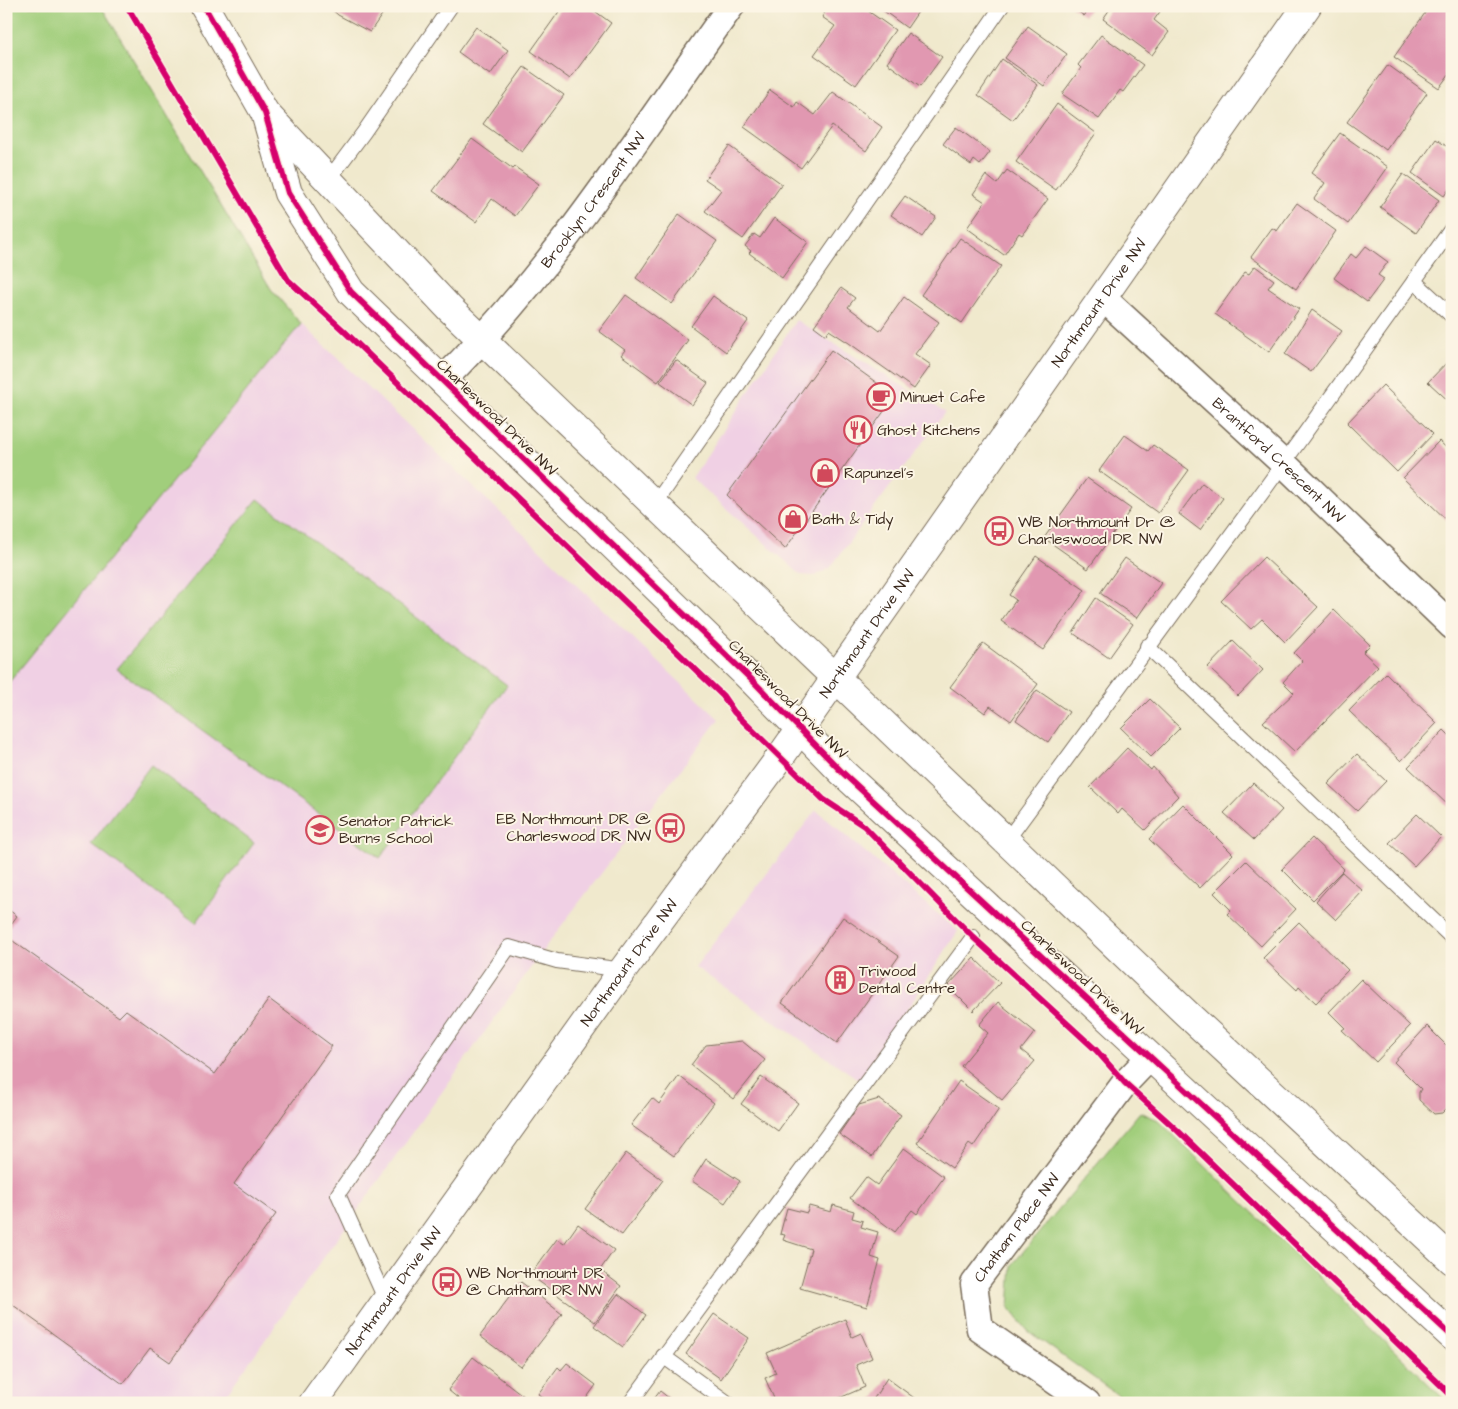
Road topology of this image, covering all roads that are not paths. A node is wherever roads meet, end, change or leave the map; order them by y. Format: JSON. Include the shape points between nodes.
{"nodes":[{"id":1,"x":204,"y":6,"type":"edge"},
{"id":2,"x":451,"y":6,"type":"edge"},
{"id":3,"x":731,"y":6,"type":"edge"},
{"id":4,"x":1002,"y":6,"type":"edge"},
{"id":5,"x":1307,"y":6,"type":"edge"},
{"id":6,"x":265,"y":113,"type":"junction"},
{"id":7,"x":328,"y":179,"type":"junction"},
{"id":8,"x":1452,"y":228,"type":"edge"},
{"id":9,"x":1414,"y":280,"type":"junction"},
{"id":10,"x":1103,"y":298,"type":"junction"},
{"id":11,"x":1452,"y":316,"type":"edge"},
{"id":12,"x":483,"y":340,"type":"junction"},
{"id":13,"x":442,"y":381,"type":"junction"},
{"id":14,"x":1283,"y":463,"type":"junction"},
{"id":15,"x":655,"y":504,"type":"junction"},
{"id":16,"x":1452,"y":626,"type":"edge"},
{"id":17,"x":1147,"y":646,"type":"junction"},
{"id":18,"x":835,"y":676,"type":"junction"},
{"id":19,"x":800,"y":727,"type":"junction"},
{"id":20,"x":1007,"y":840,"type":"junction"},
{"id":21,"x":973,"y":937,"type":"dead end"},
{"id":22,"x":1452,"y":938,"type":"edge"},
{"id":23,"x":623,"y":970,"type":"junction"},
{"id":24,"x":1150,"y":1057,"type":"junction"},
{"id":25,"x":1452,"y":1260,"type":"edge"},
{"id":26,"x":386,"y":1301,"type":"junction"},
{"id":27,"x":1452,"y":1336,"type":"edge"},
{"id":28,"x":663,"y":1356,"type":"junction"},
{"id":29,"x":314,"y":1402,"type":"edge"},
{"id":30,"x":630,"y":1403,"type":"edge"},
{"id":31,"x":728,"y":1403,"type":"edge"},
{"id":32,"x":1087,"y":1403,"type":"edge"}],
"edges":[{"from":1,"to":6,"type":"street","name":"Charleswood Drive NW"},
{"from":2,"to":7,"type":"lane"},
{"from":3,"to":12,"type":"street","name":"Brooklyn Crescent NW","via":[[544,267]]},
{"from":4,"to":15,"type":"lane"},
{"from":5,"to":10,"type":"street","name":"Northmount Drive NW"},
{"from":6,"to":7,"type":"street","name":"Charleswood Drive NW"},
{"from":6,"to":13,"type":"street","name":"Charleswood Drive NW","via":[[288,193],[351,292]]},
{"from":7,"to":12,"type":"street","name":"Charleswood Drive NW"},
{"from":8,"to":9,"type":"lane"},
{"from":9,"to":11,"type":"lane"},
{"from":9,"to":14,"type":"lane"},
{"from":10,"to":14,"type":"street","name":"Brantford Crescent NW"},
{"from":10,"to":18,"type":"street","name":"Northmount Drive NW"},
{"from":12,"to":13,"type":"street","name":"Brooklyn Crescent NW"},
{"from":12,"to":15,"type":"street","name":"Charleswood Drive NW"},
{"from":13,"to":19,"type":"street","name":"Charleswood Drive NW"},
{"from":14,"to":16,"type":"street","name":"Brantford Crescent NW"},
{"from":14,"to":17,"type":"lane"},
{"from":15,"to":18,"type":"street","name":"Charleswood Drive NW"},
{"from":17,"to":20,"type":"lane"},
{"from":17,"to":22,"type":"lane"},
{"from":18,"to":19,"type":"street","name":"Northmount Drive NW"},
{"from":18,"to":20,"type":"street","name":"Charleswood Drive NW"},
{"from":19,"to":23,"type":"street","name":"Northmount Drive NW"},
{"from":19,"to":24,"type":"street","name":"Charleswood Drive NW","via":[[842,772]]},
{"from":20,"to":25,"type":"street","name":"Charleswood Drive NW","via":[[1194,1020]]},
{"from":21,"to":28,"type":"lane"},
{"from":23,"to":26,"type":"street","name":"Northmount Drive NW"},
{"from":23,"to":26,"type":"lane","via":[[557,961],[509,948],[338,1194]]},
{"from":24,"to":27,"type":"street","name":"Charleswood Drive NW"},
{"from":24,"to":32,"type":"street","name":"Chatham Place NW","via":[[1125,1084],[974,1284],[980,1329]]},
{"from":26,"to":29,"type":"street","name":"Northmount Drive NW"},
{"from":28,"to":30,"type":"lane"},
{"from":28,"to":31,"type":"lane"}]}
